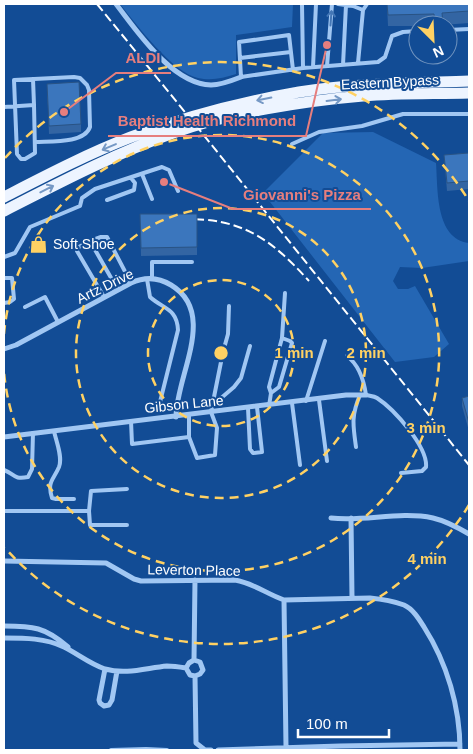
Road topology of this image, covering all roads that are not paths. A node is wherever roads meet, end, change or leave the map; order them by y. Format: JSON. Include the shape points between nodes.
{"nodes":[{"id":1,"x":116,"y":4,"type":"edge"},
{"id":2,"x":302,"y":4,"type":"edge"},
{"id":3,"x":316,"y":4,"type":"edge"},
{"id":4,"x":332,"y":4,"type":"edge"},
{"id":5,"x":338,"y":4,"type":"edge"},
{"id":6,"x":367,"y":4,"type":"edge"},
{"id":7,"x":346,"y":5,"type":"junction"},
{"id":8,"x":363,"y":10,"type":"junction"},
{"id":9,"x":408,"y":32,"type":"edge"},
{"id":10,"x":291,"y":52,"type":"junction"},
{"id":11,"x":240,"y":58,"type":"junction"},
{"id":12,"x":358,"y":63,"type":"junction"},
{"id":13,"x":343,"y":65,"type":"junction"},
{"id":14,"x":327,"y":66,"type":"junction"},
{"id":15,"x":303,"y":68,"type":"junction"},
{"id":16,"x":313,"y":68,"type":"junction"},
{"id":17,"x":293,"y":70,"type":"junction"},
{"id":18,"x":241,"y":76,"type":"junction"},
{"id":19,"x":32,"y":79,"type":"junction"},
{"id":20,"x":469,"y":82,"type":"edge"},
{"id":21,"x":469,"y":94,"type":"edge"},
{"id":22,"x":34,"y":105,"type":"junction"},
{"id":23,"x":16,"y":106,"type":"junction"},
{"id":24,"x":4,"y":107,"type":"edge"},
{"id":25,"x":469,"y":114,"type":"edge"},
{"id":26,"x":35,"y":142,"type":"junction"},
{"id":27,"x":292,"y":144,"type":"dead end"},
{"id":28,"x":142,"y":174,"type":"junction"},
{"id":29,"x":131,"y":178,"type":"junction"},
{"id":30,"x":178,"y":191,"type":"dead end"},
{"id":31,"x":4,"y":197,"type":"edge"},
{"id":32,"x":152,"y":199,"type":"dead end"},
{"id":33,"x":107,"y":200,"type":"dead end"},
{"id":34,"x":4,"y":211,"type":"edge"},
{"id":35,"x":90,"y":241,"type":"junction"},
{"id":36,"x":4,"y":257,"type":"edge"},
{"id":37,"x":192,"y":262,"type":"dead end"},
{"id":38,"x":4,"y":278,"type":"edge"},
{"id":39,"x":150,"y":279,"type":"junction"},
{"id":40,"x":131,"y":283,"type":"junction"},
{"id":41,"x":118,"y":290,"type":"junction"},
{"id":42,"x":285,"y":293,"type":"dead end"},
{"id":43,"x":104,"y":297,"type":"junction"},
{"id":44,"x":4,"y":303,"type":"edge"},
{"id":45,"x":229,"y":306,"type":"dead end"},
{"id":46,"x":25,"y":307,"type":"dead end"},
{"id":47,"x":58,"y":322,"type":"junction"},
{"id":48,"x":282,"y":338,"type":"junction"},
{"id":49,"x":325,"y":341,"type":"dead end"},
{"id":50,"x":250,"y":346,"type":"dead end"},
{"id":51,"x":4,"y":349,"type":"edge"},
{"id":52,"x":347,"y":356,"type":"dead end"},
{"id":53,"x":272,"y":393,"type":"junction"},
{"id":54,"x":363,"y":395,"type":"junction"},
{"id":55,"x":319,"y":400,"type":"junction"},
{"id":56,"x":306,"y":401,"type":"junction"},
{"id":57,"x":160,"y":402,"type":"dead end"},
{"id":58,"x":292,"y":403,"type":"junction"},
{"id":59,"x":213,"y":405,"type":"junction"},
{"id":60,"x":269,"y":406,"type":"junction"},
{"id":61,"x":257,"y":407,"type":"junction"},
{"id":62,"x":248,"y":408,"type":"junction"},
{"id":63,"x":211,"y":412,"type":"junction"},
{"id":64,"x":190,"y":415,"type":"junction"},
{"id":65,"x":176,"y":416,"type":"junction"},
{"id":66,"x":131,"y":422,"type":"junction"},
{"id":67,"x":54,"y":431,"type":"junction"},
{"id":68,"x":33,"y":433,"type":"junction"},
{"id":69,"x":4,"y":436,"type":"edge"},
{"id":70,"x":189,"y":437,"type":"junction"},
{"id":71,"x":356,"y":447,"type":"dead end"},
{"id":72,"x":327,"y":461,"type":"dead end"},
{"id":73,"x":300,"y":465,"type":"dead end"},
{"id":74,"x":4,"y":470,"type":"edge"},
{"id":75,"x":401,"y":473,"type":"dead end"},
{"id":76,"x":126,"y":489,"type":"dead end"},
{"id":77,"x":74,"y":499,"type":"dead end"},
{"id":78,"x":4,"y":511,"type":"edge"},
{"id":79,"x":89,"y":511,"type":"junction"},
{"id":80,"x":331,"y":518,"type":"dead end"},
{"id":81,"x":351,"y":518,"type":"junction"},
{"id":82,"x":127,"y":525,"type":"dead end"},
{"id":83,"x":469,"y":534,"type":"edge"},
{"id":84,"x":4,"y":561,"type":"edge"},
{"id":85,"x":195,"y":580,"type":"junction"},
{"id":86,"x":352,"y":598,"type":"junction"},
{"id":87,"x":284,"y":600,"type":"junction"},
{"id":88,"x":4,"y":626,"type":"edge"},
{"id":89,"x":4,"y":638,"type":"edge"},
{"id":90,"x":71,"y":651,"type":"junction"},
{"id":91,"x":194,"y":660,"type":"junction"},
{"id":92,"x":186,"y":668,"type":"junction"},
{"id":93,"x":105,"y":669,"type":"junction"},
{"id":94,"x":117,"y":671,"type":"junction"},
{"id":95,"x":195,"y":676,"type":"junction"},
{"id":96,"x":460,"y":744,"type":"junction"},
{"id":97,"x":286,"y":748,"type":"junction"},
{"id":98,"x":340,"y":748,"type":"edge"},
{"id":99,"x":111,"y":750,"type":"edge"},
{"id":100,"x":167,"y":750,"type":"edge"},
{"id":101,"x":211,"y":750,"type":"edge"},
{"id":102,"x":218,"y":750,"type":"edge"},
{"id":103,"x":460,"y":750,"type":"edge"}],
"edges":[{"from":1,"to":18,"type":"street","via":[[167,64],[181,75],[210,85]]},
{"from":2,"to":15,"type":"lane"},
{"from":3,"to":16,"type":"lane"},
{"from":14,"to":4,"type":"lane","one_way":true},
{"from":5,"to":7,"type":"lane"},
{"from":6,"to":8,"type":"lane"},
{"from":7,"to":8,"type":"lane"},
{"from":7,"to":13,"type":"lane"},
{"from":8,"to":12,"type":"lane"},
{"from":9,"to":12,"type":"lane","via":[[392,36],[385,57],[378,62]]},
{"from":10,"to":11,"type":"lane"},
{"from":10,"to":11,"type":"lane","via":[[289,35],[239,42]]},
{"from":10,"to":17,"type":"lane"},
{"from":11,"to":18,"type":"lane"},
{"from":12,"to":13,"type":"lane"},
{"from":13,"to":14,"type":"lane"},
{"from":14,"to":16,"type":"lane"},
{"from":15,"to":16,"type":"lane"},
{"from":15,"to":17,"type":"lane"},
{"from":17,"to":18,"type":"lane"},
{"from":19,"to":22,"type":"lane"},
{"from":19,"to":23,"type":"lane","via":[[14,80]]},
{"from":19,"to":26,"type":"lane","via":[[80,78],[90,95],[90,127],[86,134],[72,139]]},
{"from":20,"to":31,"type":"main road","name":"Eastern Bypass","one_way":true,"via":[[362,85],[254,101],[132,137],[74,161]]},
{"from":34,"to":21,"type":"main road","name":"Eastern Bypass","one_way":true,"via":[[130,149],[203,123],[363,96]]},
{"from":22,"to":23,"type":"lane"},
{"from":22,"to":26,"type":"lane"},
{"from":23,"to":24,"type":"lane"},
{"from":23,"to":26,"type":"lane","via":[[18,157],[25,159],[35,153]]},
{"from":25,"to":27,"type":"lane","via":[[404,114],[362,126],[319,132]]},
{"from":28,"to":29,"type":"lane"},
{"from":28,"to":30,"type":"lane","via":[[166,168]]},
{"from":28,"to":32,"type":"lane"},
{"from":29,"to":33,"type":"lane","via":[[136,183],[134,190]]},
{"from":29,"to":36,"type":"lane","via":[[87,193],[80,206],[30,227],[15,253]]},
{"from":35,"to":40,"type":"lane","via":[[107,237]]},
{"from":35,"to":41,"type":"lane"},
{"from":35,"to":43,"type":"lane","via":[[76,251]]},
{"from":37,"to":39,"type":"lane","via":[[152,262]]},
{"from":38,"to":44,"type":"lane","via":[[12,278],[14,299]]},
{"from":39,"to":40,"type":"street","name":"Artz Drive"},
{"from":39,"to":57,"type":"lane","via":[[150,297],[168,308],[178,323]]},
{"from":39,"to":65,"type":"street","name":"Artz Drive","via":[[170,284],[181,293],[194,318]]},
{"from":40,"to":41,"type":"street","name":"Artz Drive"},
{"from":41,"to":43,"type":"street","name":"Artz Drive"},
{"from":42,"to":48,"type":"lane"},
{"from":43,"to":47,"type":"street","name":"Artz Drive"},
{"from":45,"to":59,"type":"lane","via":[[228,334]]},
{"from":46,"to":47,"type":"lane","via":[[44,297]]},
{"from":47,"to":51,"type":"street","name":"Artz Drive"},
{"from":48,"to":53,"type":"lane","via":[[270,387]]},
{"from":48,"to":53,"type":"lane","via":[[292,343],[279,387]]},
{"from":49,"to":56,"type":"lane"},
{"from":50,"to":59,"type":"lane","via":[[241,378]]},
{"from":52,"to":54,"type":"lane","via":[[354,361],[365,382]]},
{"from":53,"to":60,"type":"lane"},
{"from":54,"to":55,"type":"street","name":"Gibson Lane"},
{"from":54,"to":71,"type":"lane","via":[[352,421]]},
{"from":54,"to":75,"type":"lane","via":[[378,399],[421,444],[426,467],[422,471]]},
{"from":55,"to":56,"type":"street","name":"Gibson Lane"},
{"from":55,"to":72,"type":"lane"},
{"from":56,"to":58,"type":"street","name":"Gibson Lane"},
{"from":58,"to":60,"type":"street","name":"Gibson Lane"},
{"from":58,"to":73,"type":"lane"},
{"from":59,"to":63,"type":"lane"},
{"from":60,"to":61,"type":"street","name":"Gibson Lane"},
{"from":61,"to":62,"type":"street","name":"Gibson Lane"},
{"from":61,"to":62,"type":"lane","via":[[262,452],[253,453]]},
{"from":62,"to":63,"type":"street","name":"Gibson Lane"},
{"from":63,"to":64,"type":"street","name":"Gibson Lane"},
{"from":63,"to":70,"type":"lane","via":[[217,428],[215,455],[197,458]]},
{"from":64,"to":65,"type":"street","name":"Gibson Lane"},
{"from":64,"to":70,"type":"lane"},
{"from":65,"to":66,"type":"street","name":"Gibson Lane"},
{"from":66,"to":67,"type":"street","name":"Gibson Lane"},
{"from":66,"to":70,"type":"lane","via":[[132,444]]},
{"from":67,"to":68,"type":"street","name":"Gibson Lane"},
{"from":67,"to":77,"type":"lane","via":[[60,458],[59,467],[50,482],[52,498]]},
{"from":68,"to":69,"type":"street","name":"Gibson Lane"},
{"from":68,"to":74,"type":"lane","via":[[32,469],[28,477],[13,477]]},
{"from":76,"to":79,"type":"lane","via":[[91,491]]},
{"from":78,"to":79,"type":"lane"},
{"from":79,"to":82,"type":"lane","via":[[90,525]]},
{"from":80,"to":81,"type":"street"},
{"from":81,"to":83,"type":"street","via":[[432,518]]},
{"from":81,"to":86,"type":"street"},
{"from":84,"to":85,"type":"street","name":"Leverton Place","via":[[106,563],[141,581]]},
{"from":85,"to":87,"type":"street","name":"Leverton Place","via":[[246,582]]},
{"from":85,"to":91,"type":"street"},
{"from":86,"to":87,"type":"street","name":"Leverton Place"},
{"from":86,"to":96,"type":"street","name":"Leverton Place","via":[[405,605],[417,615],[440,657],[451,686]]},
{"from":87,"to":97,"type":"street"},
{"from":88,"to":90,"type":"street","via":[[40,628]]},
{"from":89,"to":90,"type":"street","via":[[43,640]]},
{"from":90,"to":93,"type":"street"},
{"from":91,"to":92,"type":"street"},
{"from":91,"to":95,"type":"street","via":[[200,662],[203,670]]},
{"from":92,"to":94,"type":"street","via":[[169,666]]},
{"from":92,"to":95,"type":"street","via":[[190,675]]},
{"from":93,"to":94,"type":"street"},
{"from":93,"to":94,"type":"street","via":[[99,700],[104,706],[112,700]]},
{"from":95,"to":101,"type":"street","via":[[196,742],[205,750]]},
{"from":96,"to":98,"type":"street"},
{"from":96,"to":103,"type":"street","name":"Leverton Place"},
{"from":97,"to":98,"type":"street"},
{"from":97,"to":102,"type":"street"},
{"from":99,"to":100,"type":"lane"}]}
